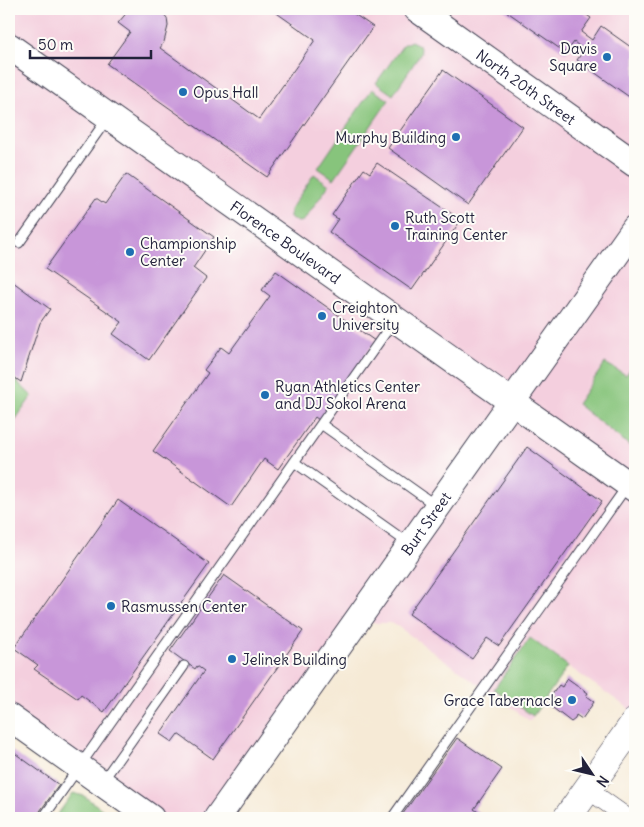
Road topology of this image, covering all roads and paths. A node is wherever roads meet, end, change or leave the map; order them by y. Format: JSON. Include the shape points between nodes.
{"nodes":[{"id":1,"x":417,"y":9,"type":"edge"},
{"id":2,"x":9,"y":46,"type":"edge"},
{"id":3,"x":109,"y":117,"type":"junction"},
{"id":4,"x":635,"y":164,"type":"edge"},
{"id":5,"x":635,"y":228,"type":"edge"},
{"id":6,"x":19,"y":243,"type":"dead end"},
{"id":7,"x":395,"y":320,"type":"junction"},
{"id":8,"x":512,"y":401,"type":"junction"},
{"id":9,"x":321,"y":424,"type":"junction"},
{"id":10,"x":294,"y":462,"type":"junction"},
{"id":11,"x":632,"y":486,"type":"edge"},
{"id":12,"x":437,"y":507,"type":"junction"},
{"id":13,"x":410,"y":544,"type":"junction"},
{"id":14,"x":184,"y":666,"type":"dead end"},
{"id":15,"x":9,"y":717,"type":"edge"},
{"id":16,"x":635,"y":722,"type":"edge"},
{"id":17,"x":79,"y":768,"type":"junction"},
{"id":18,"x":101,"y":783,"type":"junction"},
{"id":19,"x":587,"y":789,"type":"junction"},
{"id":20,"x":43,"y":818,"type":"edge"},
{"id":21,"x":151,"y":818,"type":"edge"},
{"id":22,"x":217,"y":818,"type":"edge"},
{"id":23,"x":392,"y":818,"type":"edge"},
{"id":24,"x":567,"y":818,"type":"edge"},
{"id":25,"x":628,"y":818,"type":"edge"}],
"edges":[{"from":1,"to":4,"type":"main road","name":"North 20th Street"},
{"from":2,"to":3,"type":"main road","name":"Florence Boulevard"},
{"from":3,"to":6,"type":"lane"},
{"from":3,"to":7,"type":"main road","name":"Florence Boulevard"},
{"from":5,"to":8,"type":"main road","name":"Burt Street"},
{"from":7,"to":8,"type":"main road","name":"Florence Boulevard"},
{"from":7,"to":9,"type":"lane"},
{"from":8,"to":11,"type":"main road","name":"Florence Boulevard"},
{"from":8,"to":12,"type":"main road","name":"Burt Street"},
{"from":9,"to":10,"type":"lane"},
{"from":9,"to":12,"type":"lane"},
{"from":10,"to":13,"type":"lane"},
{"from":10,"to":17,"type":"lane"},
{"from":11,"to":23,"type":"lane"},
{"from":12,"to":13,"type":"main road","name":"Burt Street"},
{"from":13,"to":22,"type":"main road","name":"Burt Street"},
{"from":14,"to":18,"type":"lane"},
{"from":15,"to":17,"type":"main road"},
{"from":16,"to":19,"type":"highway"},
{"from":17,"to":18,"type":"main road"},
{"from":17,"to":20,"type":"lane"},
{"from":18,"to":21,"type":"main road"},
{"from":19,"to":24,"type":"highway"},
{"from":19,"to":25,"type":"street"}]}
